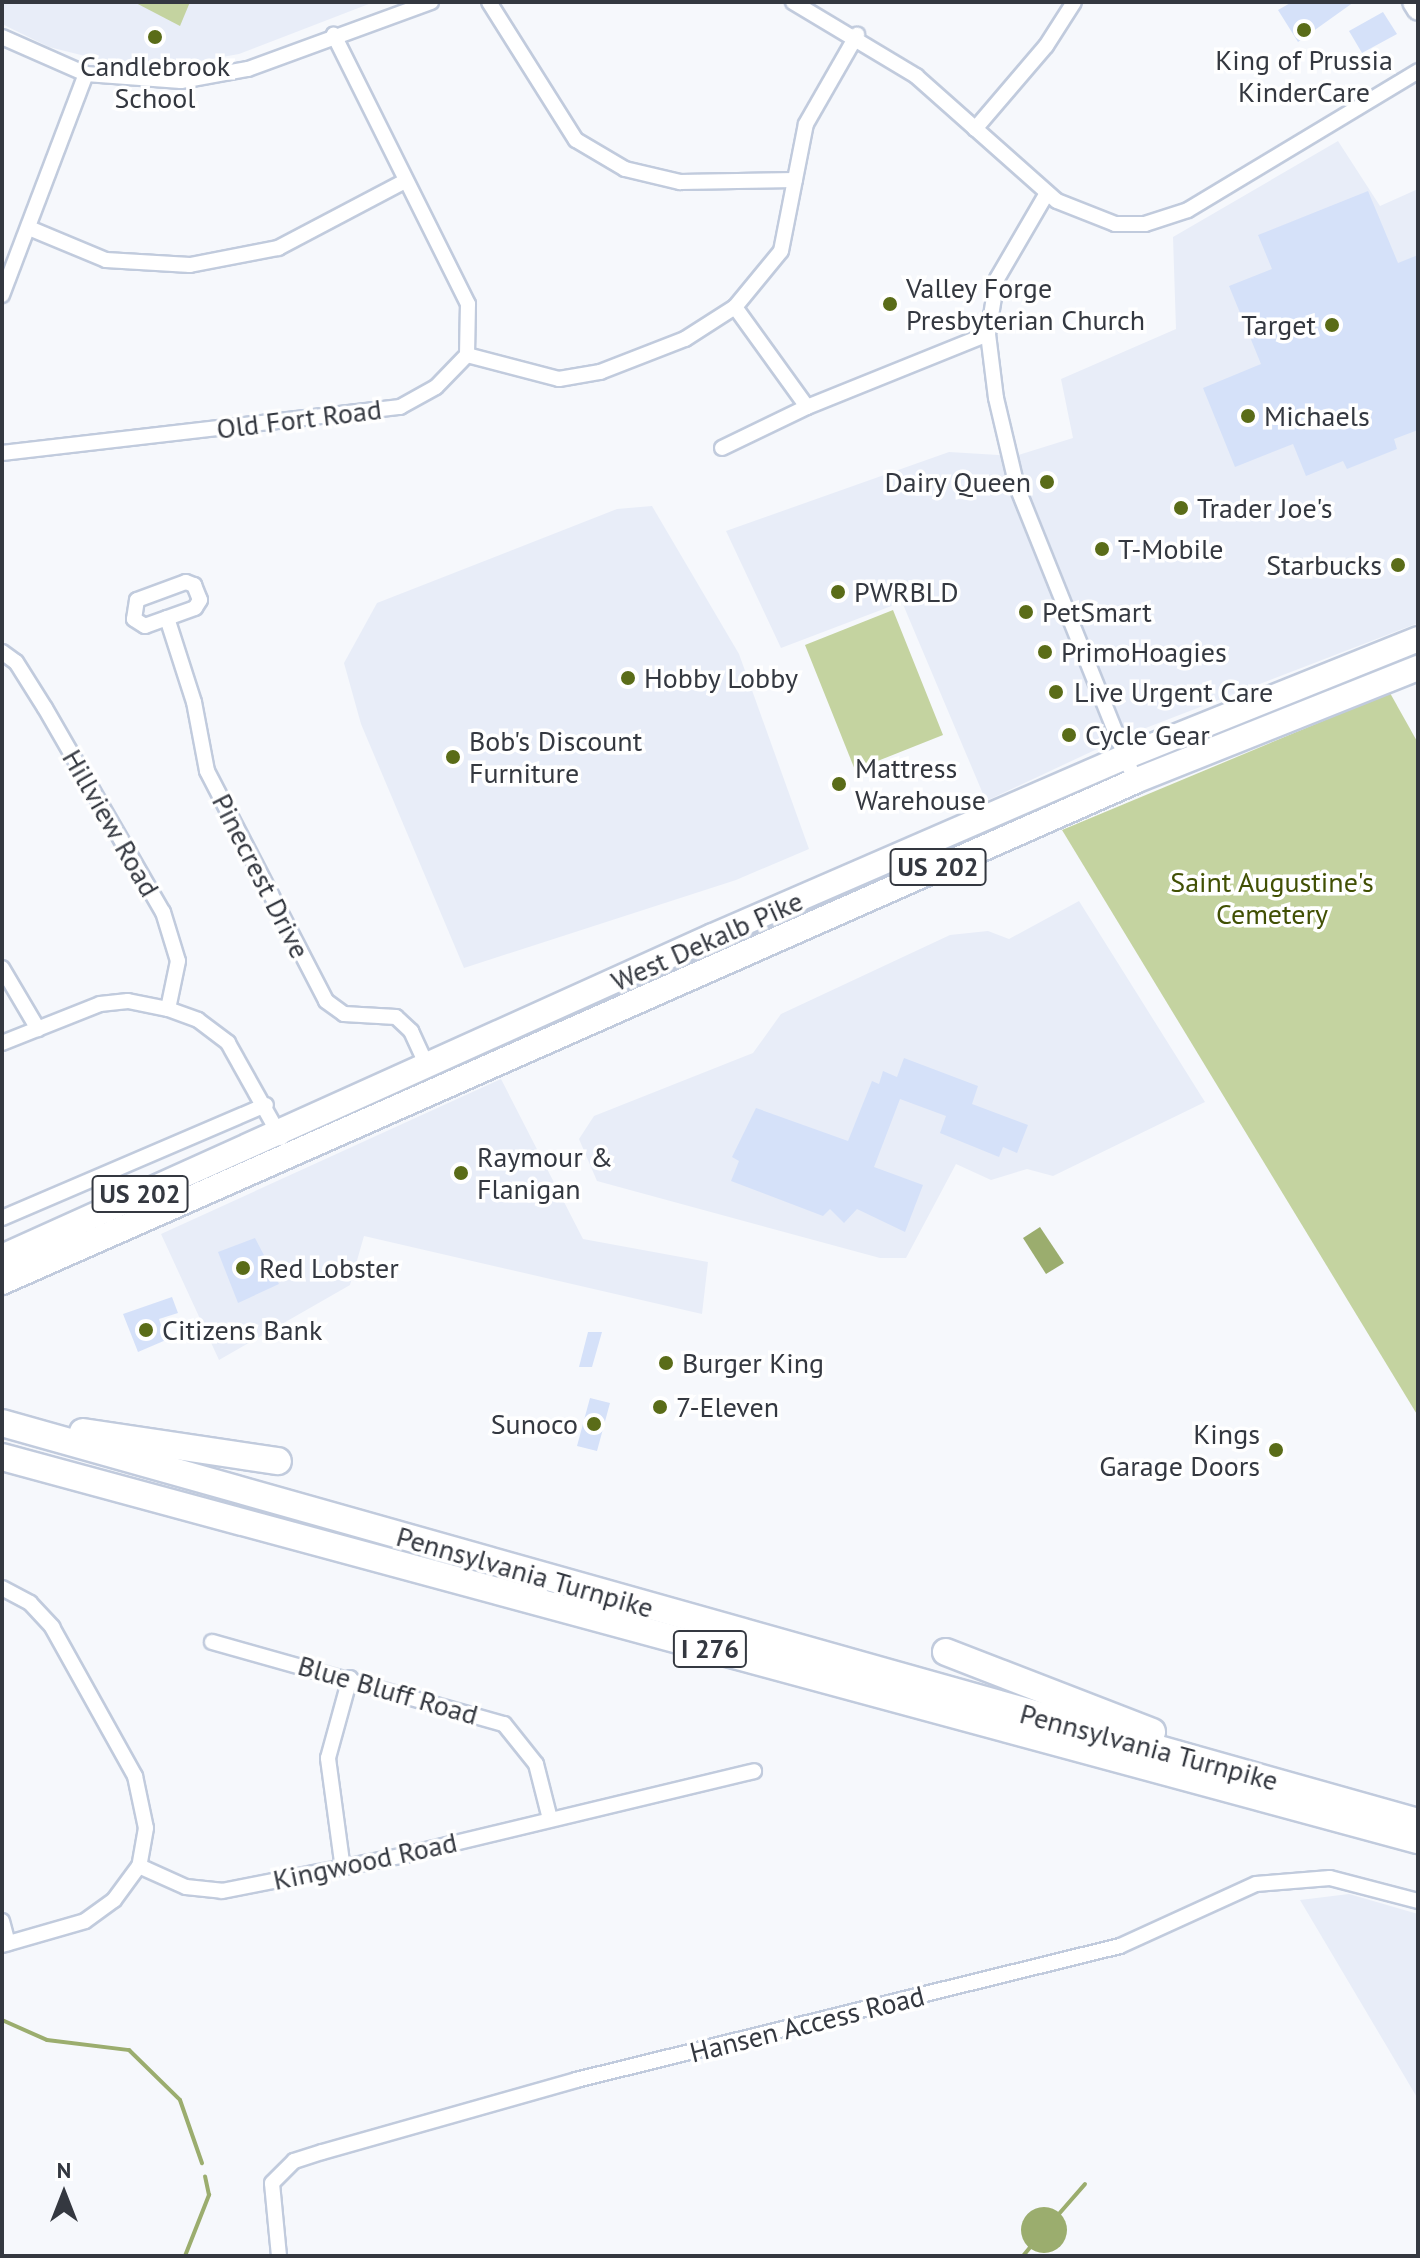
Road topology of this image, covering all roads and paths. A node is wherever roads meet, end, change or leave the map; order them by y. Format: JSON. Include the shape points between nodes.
{"nodes":[{"id":1,"x":431,"y":2,"type":"edge"},
{"id":2,"x":489,"y":2,"type":"edge"},
{"id":3,"x":793,"y":2,"type":"edge"},
{"id":4,"x":1074,"y":2,"type":"edge"},
{"id":5,"x":1413,"y":2,"type":"edge"},
{"id":6,"x":1418,"y":10,"type":"edge"},
{"id":7,"x":334,"y":35,"type":"junction"},
{"id":8,"x":857,"y":35,"type":"junction"},
{"id":9,"x":2,"y":37,"type":"edge"},
{"id":10,"x":1418,"y":71,"type":"edge"},
{"id":11,"x":86,"y":74,"type":"junction"},
{"id":12,"x":975,"y":129,"type":"junction"},
{"id":13,"x":795,"y":180,"type":"junction"},
{"id":14,"x":405,"y":181,"type":"junction"},
{"id":15,"x":1047,"y":193,"type":"junction"},
{"id":16,"x":29,"y":228,"type":"junction"},
{"id":17,"x":2,"y":295,"type":"edge"},
{"id":18,"x":735,"y":307,"type":"junction"},
{"id":19,"x":988,"y":334,"type":"junction"},
{"id":20,"x":467,"y":355,"type":"junction"},
{"id":21,"x":807,"y":407,"type":"junction"},
{"id":22,"x":722,"y":448,"type":"dead end"},
{"id":23,"x":2,"y":453,"type":"edge"},
{"id":24,"x":167,"y":618,"type":"dead end"},
{"id":25,"x":1418,"y":639,"type":"edge"},
{"id":26,"x":2,"y":652,"type":"edge"},
{"id":27,"x":1418,"y":668,"type":"edge"},
{"id":28,"x":1125,"y":757,"type":"junction"},
{"id":29,"x":1135,"y":781,"type":"junction"},
{"id":30,"x":2,"y":968,"type":"edge"},
{"id":31,"x":168,"y":1009,"type":"junction"},
{"id":32,"x":38,"y":1029,"type":"junction"},
{"id":33,"x":2,"y":1043,"type":"edge"},
{"id":34,"x":428,"y":1068,"type":"junction"},
{"id":35,"x":266,"y":1105,"type":"junction"},
{"id":36,"x":283,"y":1142,"type":"junction"},
{"id":37,"x":2,"y":1218,"type":"edge"},
{"id":38,"x":2,"y":1257,"type":"edge"},
{"id":39,"x":2,"y":1282,"type":"edge"},
{"id":40,"x":2,"y":1417,"type":"edge"},
{"id":41,"x":2,"y":1423,"type":"edge"},
{"id":42,"x":2,"y":1457,"type":"edge"},
{"id":43,"x":278,"y":1461,"type":"dead end"},
{"id":44,"x":2,"y":1588,"type":"edge"},
{"id":45,"x":212,"y":1642,"type":"dead end"},
{"id":46,"x":946,"y":1652,"type":"dead end"},
{"id":47,"x":350,"y":1678,"type":"junction"},
{"id":48,"x":754,"y":1771,"type":"dead end"},
{"id":49,"x":1275,"y":1780,"type":"junction"},
{"id":50,"x":550,"y":1819,"type":"junction"},
{"id":51,"x":1418,"y":1822,"type":"edge"},
{"id":52,"x":1418,"y":1840,"type":"edge"},
{"id":53,"x":342,"y":1862,"type":"junction"},
{"id":54,"x":139,"y":1866,"type":"junction"},
{"id":55,"x":1418,"y":1901,"type":"edge"},
{"id":56,"x":2,"y":1921,"type":"edge"},
{"id":57,"x":5,"y":1944,"type":"edge"},
{"id":58,"x":279,"y":2256,"type":"edge"}],
"edges":[{"from":1,"to":7,"type":"street"},
{"from":2,"to":13,"type":"street","via":[[576,140],[625,169],[680,182]]},
{"from":3,"to":8,"type":"street"},
{"from":4,"to":12,"type":"street","via":[[1046,46]]},
{"from":5,"to":6,"type":"main road"},
{"from":7,"to":11,"type":"street","via":[[248,69],[181,81],[135,82]]},
{"from":7,"to":14,"type":"street"},
{"from":8,"to":12,"type":"street"},
{"from":8,"to":13,"type":"street","via":[[806,124]]},
{"from":9,"to":11,"type":"street"},
{"from":10,"to":15,"type":"street","via":[[1173,216],[1115,224],[1084,216]]},
{"from":11,"to":16,"type":"street"},
{"from":12,"to":15,"type":"street"},
{"from":13,"to":18,"type":"street","via":[[781,251]]},
{"from":14,"to":16,"type":"street","via":[[278,248],[190,265],[106,260]]},
{"from":14,"to":20,"type":"street","via":[[468,304]]},
{"from":15,"to":19,"type":"street","via":[[997,279]]},
{"from":16,"to":17,"type":"street"},
{"from":18,"to":20,"type":"street","via":[[685,339],[600,372],[559,379]]},
{"from":18,"to":21,"type":"street"},
{"from":19,"to":21,"type":"street"},
{"from":19,"to":28,"type":"street","via":[[1017,487]]},
{"from":20,"to":23,"type":"street","name":"Old Fort Road","via":[[436,387],[400,407]]},
{"from":21,"to":22,"type":"street"},
{"from":24,"to":34,"type":"street","name":"Pinecrest Drive","via":[[194,702],[207,771],[326,1001],[344,1014],[396,1017],[411,1031]]},
{"from":25,"to":28,"type":"highway","name":"West Dekalb Pike","number":"US 202"},
{"from":26,"to":31,"type":"street","name":"Hillview Road","via":[[16,662],[45,708],[163,912],[178,961]]},
{"from":27,"to":29,"type":"highway","name":"West Dekalb Pike","number":"US 202"},
{"from":28,"to":29,"type":"street"},
{"from":28,"to":34,"type":"highway","name":"West Dekalb Pike","number":"US 202"},
{"from":29,"to":36,"type":"highway","name":"West Dekalb Pike","number":"US 202"},
{"from":30,"to":32,"type":"street"},
{"from":31,"to":32,"type":"street","via":[[128,1001],[100,1004]]},
{"from":31,"to":35,"type":"street","via":[[198,1020],[228,1043]]},
{"from":32,"to":33,"type":"street"},
{"from":34,"to":36,"type":"highway","name":"West Dekalb Pike","number":"US 202"},
{"from":35,"to":36,"type":"street"},
{"from":35,"to":37,"type":"street"},
{"from":36,"to":38,"type":"highway","name":"West Dekalb Pike","number":"US 202"},
{"from":36,"to":39,"type":"highway","name":"West Dekalb Pike","number":"US 202"},
{"from":40,"to":43,"type":"highway"},
{"from":41,"to":49,"type":"highway","name":"Pennsylvania Turnpike","number":"I 276"},
{"from":42,"to":52,"type":"highway","name":"Pennsylvania Turnpike","number":"I 276"},
{"from":44,"to":54,"type":"street","via":[[30,1603],[52,1627],[131,1767],[145,1810]]},
{"from":45,"to":47,"type":"street","name":"Blue Bluff Road"},
{"from":46,"to":49,"type":"highway"},
{"from":47,"to":50,"type":"street","name":"Blue Bluff Road","via":[[504,1724],[536,1764]]},
{"from":47,"to":53,"type":"street","via":[[328,1758]]},
{"from":48,"to":50,"type":"street","name":"Kingwood Road"},
{"from":49,"to":51,"type":"highway","name":"Pennsylvania Turnpike","number":"I 276"},
{"from":50,"to":53,"type":"street","name":"Kingwood Road","via":[[405,1855]]},
{"from":53,"to":54,"type":"street","name":"Kingwood Road","via":[[222,1891],[186,1887]]},
{"from":54,"to":57,"type":"street","via":[[114,1900],[85,1921]]},
{"from":55,"to":58,"type":"street","name":"Hansen Access Road","via":[[1330,1878],[1256,1884],[1120,1946],[576,2080],[322,2152],[294,2161],[272,2183]]},
{"from":56,"to":57,"type":"street"}]}
